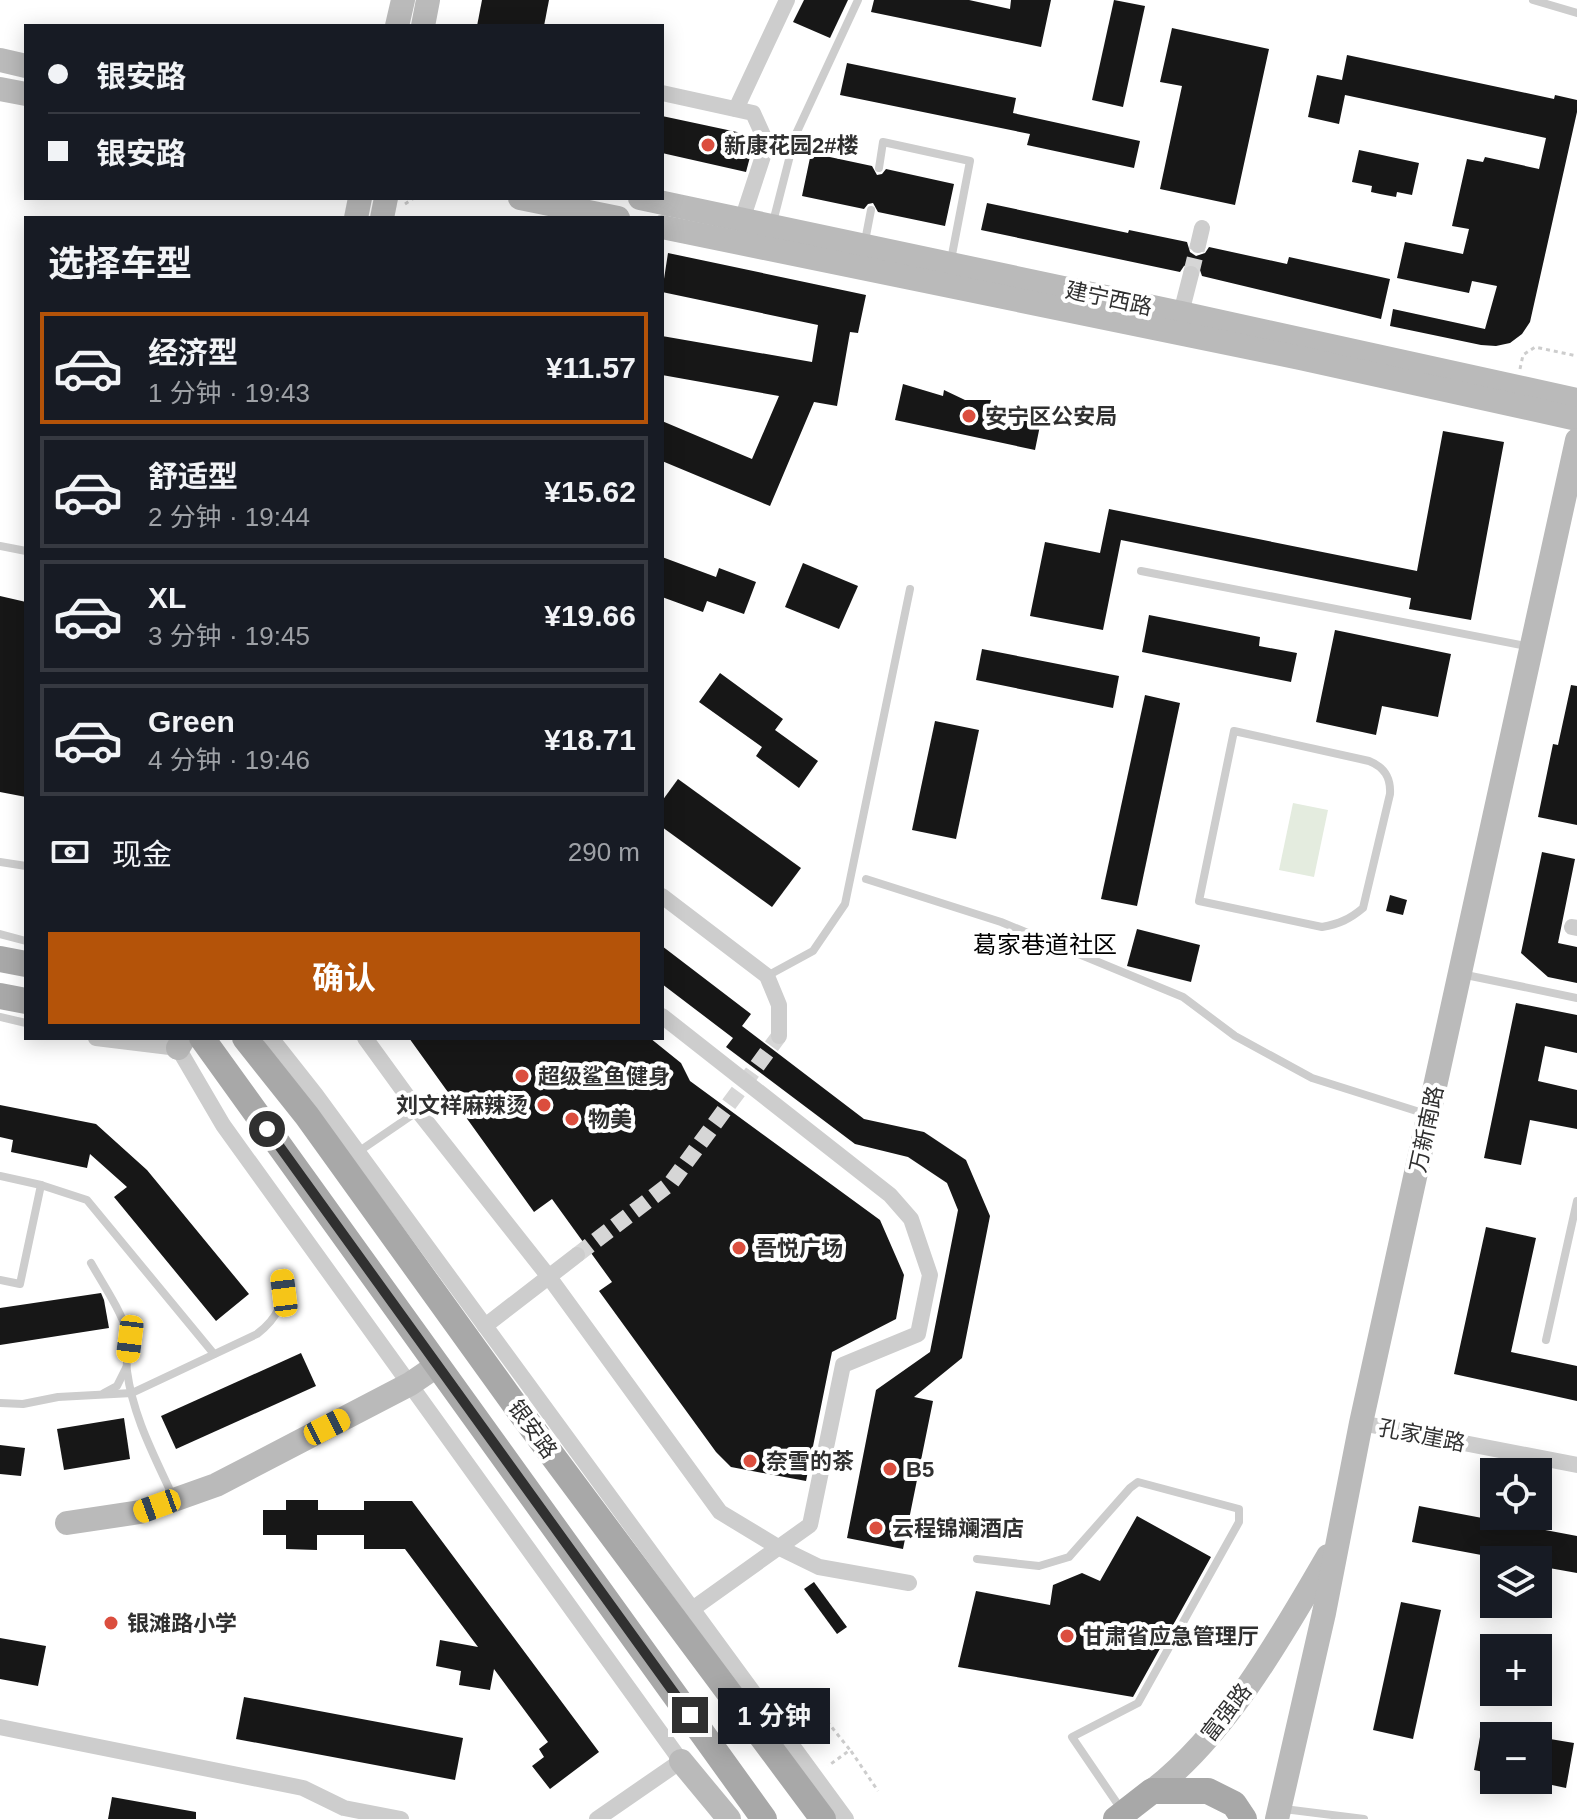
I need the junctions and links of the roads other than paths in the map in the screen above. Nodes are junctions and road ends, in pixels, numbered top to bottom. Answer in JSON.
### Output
{"nodes":[{"id":1,"x":403,"y":0,"type":"edge"},
{"id":2,"x":428,"y":0,"type":"edge"},
{"id":3,"x":787,"y":0,"type":"edge"},
{"id":4,"x":858,"y":0,"type":"edge"},
{"id":5,"x":1533,"y":0,"type":"edge"},
{"id":6,"x":1577,"y":13,"type":"edge"},
{"id":7,"x":397,"y":24,"type":"edge"},
{"id":8,"x":423,"y":24,"type":"edge"},
{"id":9,"x":0,"y":60,"type":"edge"},
{"id":10,"x":24,"y":66,"type":"edge"},
{"id":11,"x":0,"y":89,"type":"edge"},
{"id":12,"x":664,"y":93,"type":"edge"},
{"id":13,"x":24,"y":94,"type":"edge"},
{"id":14,"x":736,"y":109,"type":"junction"},
{"id":15,"x":879,"y":168,"type":"dead end"},
{"id":16,"x":530,"y":200,"type":"edge"},
{"id":17,"x":649,"y":200,"type":"edge"},
{"id":18,"x":871,"y":210,"type":"dead end"},
{"id":19,"x":608,"y":216,"type":"edge"},
{"id":20,"x":742,"y":220,"type":"junction"},
{"id":21,"x":664,"y":227,"type":"edge"},
{"id":22,"x":772,"y":227,"type":"junction"},
{"id":23,"x":1202,"y":228,"type":"dead end"},
{"id":24,"x":1198,"y":245,"type":"tunnel mouth"},
{"id":25,"x":864,"y":246,"type":"junction"},
{"id":26,"x":950,"y":264,"type":"junction"},
{"id":27,"x":1191,"y":274,"type":"tunnel mouth"},
{"id":28,"x":1181,"y":313,"type":"junction"},
{"id":29,"x":1577,"y":400,"type":"edge"},
{"id":30,"x":1577,"y":419,"type":"edge"},
{"id":31,"x":1577,"y":440,"type":"edge"},
{"id":32,"x":0,"y":546,"type":"edge"},
{"id":33,"x":24,"y":551,"type":"edge"},
{"id":34,"x":1141,"y":571,"type":"dead end"},
{"id":35,"x":910,"y":589,"type":"dead end"},
{"id":36,"x":1531,"y":647,"type":"junction"},
{"id":37,"x":0,"y":862,"type":"edge"},
{"id":38,"x":24,"y":866,"type":"edge"},
{"id":39,"x":866,"y":879,"type":"dead end"},
{"id":40,"x":664,"y":898,"type":"edge"},
{"id":41,"x":1363,"y":908,"type":"joint"},
{"id":42,"x":0,"y":934,"type":"edge"},
{"id":43,"x":24,"y":940,"type":"edge"},
{"id":44,"x":0,"y":959,"type":"edge"},
{"id":45,"x":24,"y":964,"type":"edge"},
{"id":46,"x":1460,"y":974,"type":"junction"},
{"id":47,"x":767,"y":976,"type":"junction"},
{"id":48,"x":0,"y":996,"type":"edge"},
{"id":49,"x":1577,"y":998,"type":"edge"},
{"id":50,"x":24,"y":1001,"type":"edge"},
{"id":51,"x":0,"y":1017,"type":"edge"},
{"id":52,"x":664,"y":1018,"type":"edge"},
{"id":53,"x":24,"y":1023,"type":"edge"},
{"id":54,"x":779,"y":1036,"type":"tunnel mouth"},
{"id":55,"x":157,"y":1040,"type":"edge"},
{"id":56,"x":247,"y":1040,"type":"edge"},
{"id":57,"x":273,"y":1040,"type":"edge"},
{"id":58,"x":366,"y":1040,"type":"edge"},
{"id":59,"x":188,"y":1041,"type":"edge"},
{"id":60,"x":437,"y":1098,"type":"dead end"},
{"id":61,"x":418,"y":1111,"type":"junction"},
{"id":62,"x":1429,"y":1115,"type":"junction"},
{"id":63,"x":358,"y":1152,"type":"junction"},
{"id":64,"x":0,"y":1176,"type":"edge"},
{"id":65,"x":41,"y":1185,"type":"junction"},
{"id":66,"x":1577,"y":1201,"type":"edge"},
{"id":67,"x":577,"y":1255,"type":"tunnel mouth"},
{"id":68,"x":91,"y":1263,"type":"dead end"},
{"id":69,"x":282,"y":1276,"type":"dead end"},
{"id":70,"x":549,"y":1277,"type":"junction"},
{"id":71,"x":0,"y":1280,"type":"edge"},
{"id":72,"x":485,"y":1326,"type":"junction"},
{"id":73,"x":1546,"y":1340,"type":"dead end"},
{"id":74,"x":214,"y":1354,"type":"junction"},
{"id":75,"x":438,"y":1365,"type":"junction"},
{"id":76,"x":126,"y":1368,"type":"junction"},
{"id":77,"x":410,"y":1384,"type":"junction"},
{"id":78,"x":132,"y":1393,"type":"junction"},
{"id":79,"x":98,"y":1394,"type":"junction"},
{"id":80,"x":0,"y":1403,"type":"edge"},
{"id":81,"x":1361,"y":1423,"type":"junction"},
{"id":82,"x":1577,"y":1465,"type":"edge"},
{"id":83,"x":175,"y":1499,"type":"junction"},
{"id":84,"x":67,"y":1523,"type":"dead end"},
{"id":85,"x":1337,"y":1540,"type":"junction"},
{"id":86,"x":778,"y":1547,"type":"junction"},
{"id":87,"x":977,"y":1559,"type":"dead end"},
{"id":88,"x":909,"y":1583,"type":"dead end"},
{"id":89,"x":691,"y":1610,"type":"junction"},
{"id":90,"x":0,"y":1727,"type":"edge"},
{"id":91,"x":681,"y":1761,"type":"junction"},
{"id":92,"x":1152,"y":1791,"type":"junction"},
{"id":93,"x":1237,"y":1814,"type":"edge"},
{"id":94,"x":1278,"y":1814,"type":"edge"},
{"id":95,"x":1120,"y":1816,"type":"edge"},
{"id":96,"x":401,"y":1819,"type":"edge"},
{"id":97,"x":597,"y":1819,"type":"edge"},
{"id":98,"x":729,"y":1819,"type":"edge"},
{"id":99,"x":764,"y":1819,"type":"edge"},
{"id":100,"x":823,"y":1819,"type":"edge"},
{"id":101,"x":846,"y":1819,"type":"edge"},
{"id":102,"x":1364,"y":1819,"type":"edge"}],
"edges":[{"from":1,"to":7,"type":"main road"},
{"from":2,"to":8,"type":"main road"},
{"from":3,"to":14,"type":"street"},
{"from":4,"to":22,"type":"lane"},
{"from":5,"to":6,"type":"lane"},
{"from":9,"to":10,"type":"main road"},
{"from":11,"to":13,"type":"main road"},
{"from":12,"to":14,"type":"street"},
{"from":14,"to":20,"type":"street"},
{"from":15,"to":26,"type":"lane"},
{"from":16,"to":19,"type":"main road"},
{"from":17,"to":20,"type":"main road","name":"建宁西路"},
{"from":18,"to":25,"type":"lane"},
{"from":20,"to":22,"type":"main road","name":"建宁西路"},
{"from":21,"to":30,"type":"main road","name":"建宁西路"},
{"from":22,"to":25,"type":"main road","name":"建宁西路"},
{"from":23,"to":24,"type":"street"},
{"from":25,"to":26,"type":"main road","name":"建宁西路"},
{"from":26,"to":28,"type":"main road","name":"建宁西路"},
{"from":27,"to":28,"type":"street"},
{"from":28,"to":29,"type":"main road","name":"建宁西路"},
{"from":31,"to":36,"type":"main road","name":"万新南路"},
{"from":32,"to":33,"type":"lane"},
{"from":34,"to":36,"type":"lane"},
{"from":35,"to":47,"type":"lane"},
{"from":36,"to":46,"type":"main road","name":"万新南路"},
{"from":37,"to":38,"type":"lane"},
{"from":39,"to":62,"type":"lane"},
{"from":40,"to":47,"type":"street"},
{"from":41,"to":41,"type":"lane"},
{"from":42,"to":43,"type":"lane"},
{"from":44,"to":45,"type":"main road"},
{"from":46,"to":49,"type":"lane"},
{"from":46,"to":62,"type":"main road","name":"万新南路"},
{"from":47,"to":54,"type":"street"},
{"from":48,"to":50,"type":"main road"},
{"from":51,"to":53,"type":"lane"},
{"from":52,"to":86,"type":"street"},
{"from":55,"to":59,"type":"street"},
{"from":56,"to":100,"type":"main road","name":"银安路"},
{"from":57,"to":63,"type":"street"},
{"from":58,"to":61,"type":"street"},
{"from":59,"to":75,"type":"main road","name":"银安路"},
{"from":59,"to":77,"type":"street"},
{"from":60,"to":61,"type":"lane"},
{"from":61,"to":63,"type":"lane"},
{"from":61,"to":70,"type":"street"},
{"from":62,"to":81,"type":"main road","name":"万新南路"},
{"from":63,"to":72,"type":"street"},
{"from":64,"to":65,"type":"lane"},
{"from":65,"to":71,"type":"lane"},
{"from":65,"to":74,"type":"lane"},
{"from":66,"to":73,"type":"lane"},
{"from":67,"to":70,"type":"street"},
{"from":68,"to":76,"type":"lane"},
{"from":69,"to":74,"type":"lane"},
{"from":70,"to":72,"type":"street"},
{"from":70,"to":86,"type":"street"},
{"from":72,"to":89,"type":"street"},
{"from":74,"to":78,"type":"lane"},
{"from":75,"to":77,"type":"main road"},
{"from":75,"to":99,"type":"main road","name":"银安路"},
{"from":76,"to":78,"type":"lane"},
{"from":76,"to":79,"type":"lane"},
{"from":77,"to":83,"type":"main road"},
{"from":77,"to":91,"type":"street"},
{"from":78,"to":79,"type":"lane"},
{"from":78,"to":83,"type":"lane"},
{"from":79,"to":80,"type":"lane"},
{"from":81,"to":82,"type":"street","name":"孔家崖路"},
{"from":81,"to":85,"type":"main road","name":"万新南路"},
{"from":83,"to":84,"type":"main road"},
{"from":85,"to":92,"type":"main road","name":"富强路"},
{"from":85,"to":94,"type":"main road","name":"万新南路"},
{"from":86,"to":88,"type":"street"},
{"from":86,"to":89,"type":"street"},
{"from":87,"to":95,"type":"lane"},
{"from":89,"to":101,"type":"street"},
{"from":90,"to":96,"type":"street"},
{"from":91,"to":97,"type":"street"},
{"from":91,"to":98,"type":"main road"},
{"from":92,"to":93,"type":"main road"},
{"from":92,"to":95,"type":"main road"},
{"from":94,"to":102,"type":"lane"}]}
